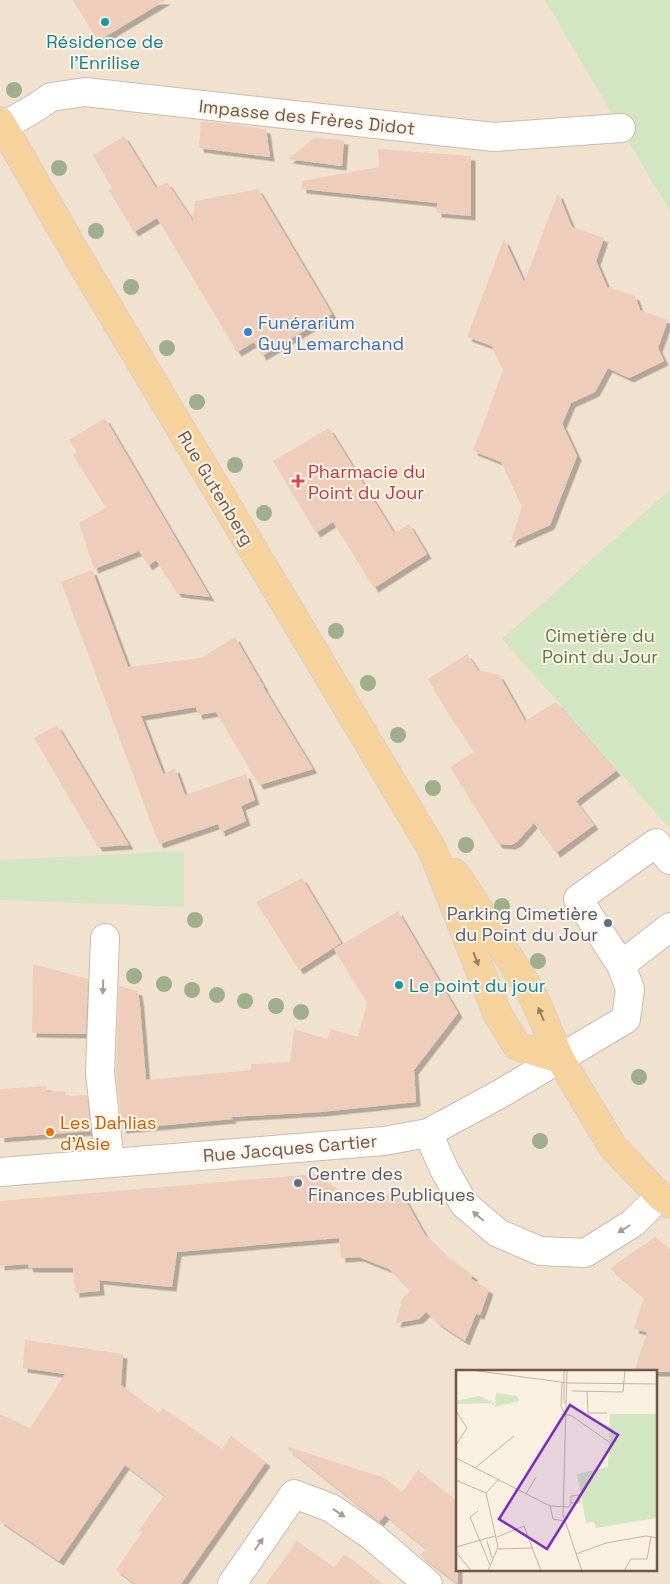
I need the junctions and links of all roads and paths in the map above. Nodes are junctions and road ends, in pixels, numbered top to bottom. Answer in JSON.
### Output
{"nodes":[{"id":1,"x":1,"y":124,"type":"edge"},
{"id":2,"x":621,"y":128,"type":"dead end"},
{"id":3,"x":432,"y":848,"type":"junction"},
{"id":4,"x":670,"y":860,"type":"edge"},
{"id":5,"x":670,"y":927,"type":"edge"},
{"id":6,"x":105,"y":938,"type":"dead end"},
{"id":7,"x":621,"y":965,"type":"junction"},
{"id":8,"x":560,"y":1059,"type":"junction"},
{"id":9,"x":428,"y":1133,"type":"junction"},
{"id":10,"x":110,"y":1163,"type":"junction"},
{"id":11,"x":0,"y":1172,"type":"edge"},
{"id":12,"x":665,"y":1200,"type":"edge"},
{"id":13,"x":232,"y":1584,"type":"edge"},
{"id":14,"x":428,"y":1584,"type":"edge"}],
"edges":[{"from":1,"to":2,"type":"street","name":"Impasse des Frères Didot"},
{"from":1,"to":3,"type":"main road","name":"Rue Gutenberg"},
{"from":8,"to":3,"type":"main road","name":"Rue Gutenberg","one_way":true},
{"from":3,"to":8,"type":"main road","name":"Rue Gutenberg","one_way":true},
{"from":4,"to":7,"type":"street"},
{"from":5,"to":7,"type":"street"},
{"from":6,"to":10,"type":"street","one_way":true},
{"from":7,"to":8,"type":"street","name":"Rue Jacques Cartier"},
{"from":8,"to":9,"type":"street","name":"Rue Jacques Cartier"},
{"from":8,"to":12,"type":"main road"},
{"from":9,"to":10,"type":"street","name":"Rue Jacques Cartier"},
{"from":12,"to":9,"type":"street","one_way":true},
{"from":10,"to":11,"type":"street","name":"Rue Jacques Cartier"},
{"from":13,"to":14,"type":"street","one_way":true}]}
